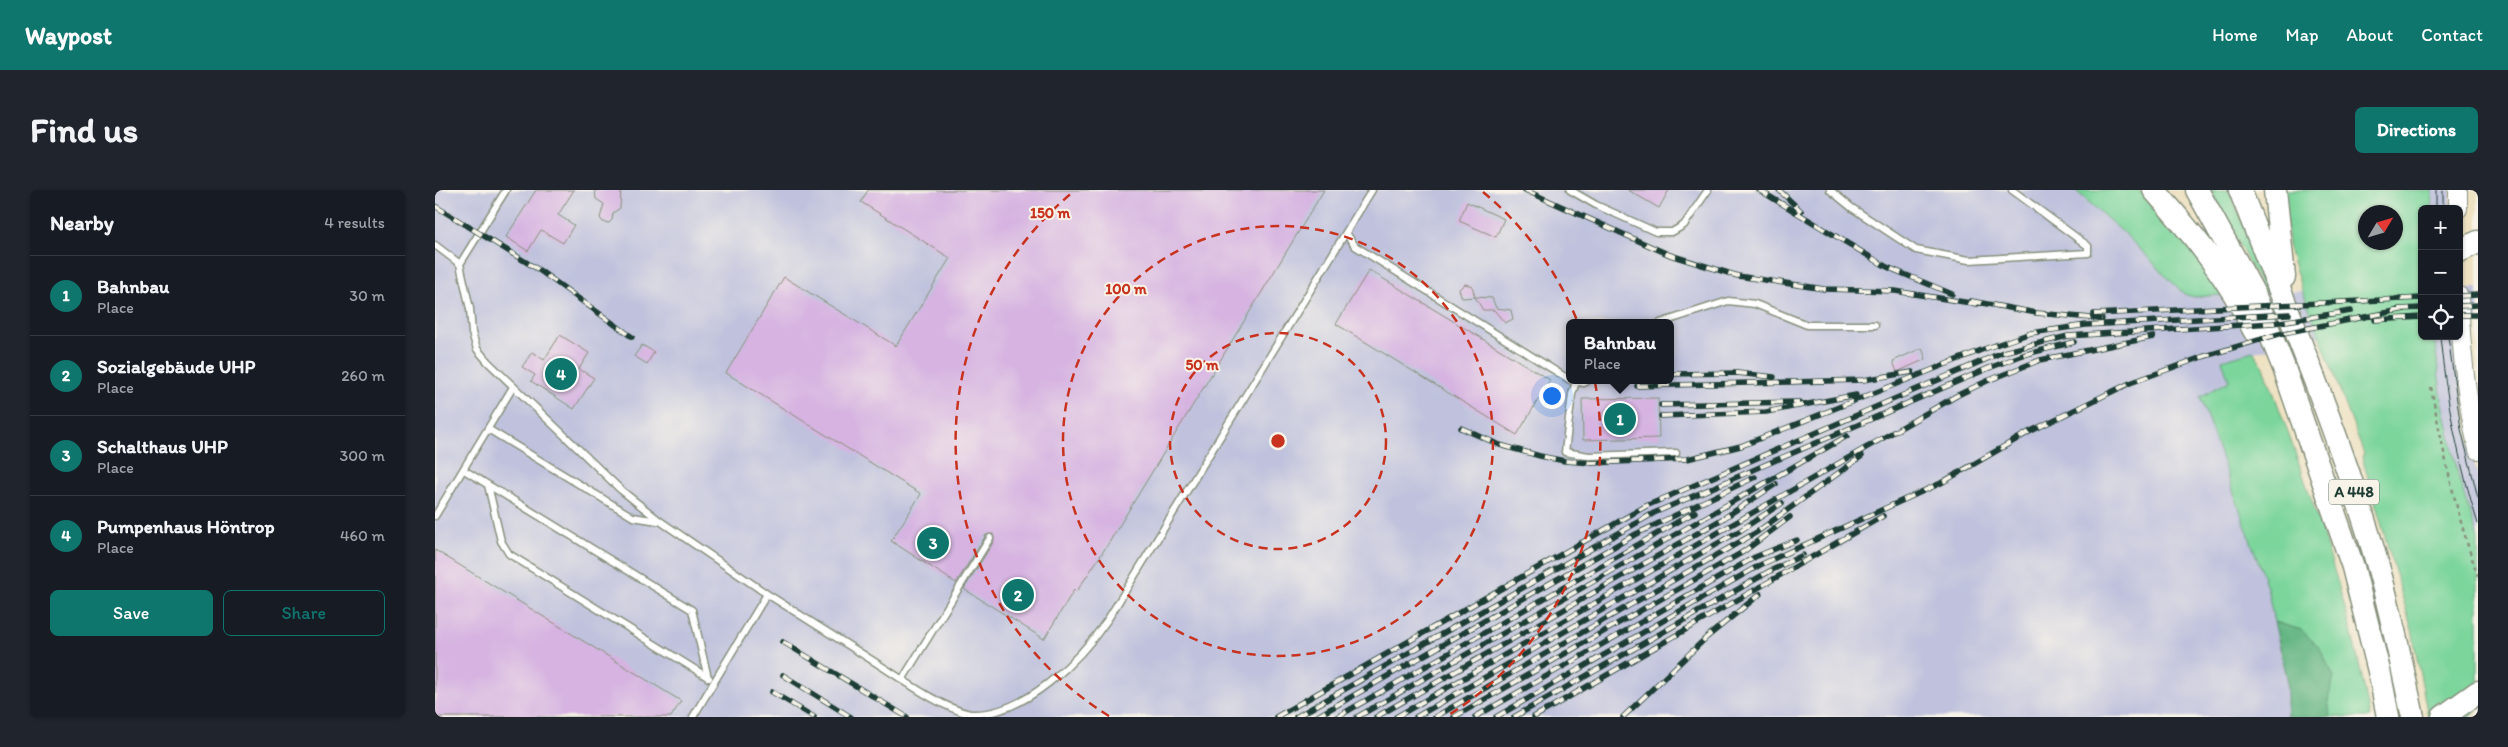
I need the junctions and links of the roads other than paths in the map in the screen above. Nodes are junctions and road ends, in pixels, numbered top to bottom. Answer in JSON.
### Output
{"nodes":[{"id":1,"x":506,"y":190,"type":"edge"},
{"id":2,"x":1372,"y":190,"type":"edge"},
{"id":3,"x":1570,"y":190,"type":"edge"},
{"id":4,"x":1708,"y":190,"type":"edge"},
{"id":5,"x":1830,"y":190,"type":"edge"},
{"id":6,"x":2012,"y":190,"type":"edge"},
{"id":7,"x":2154,"y":190,"type":"edge"},
{"id":8,"x":2197,"y":190,"type":"edge"},
{"id":9,"x":2240,"y":190,"type":"edge"},
{"id":10,"x":2275,"y":190,"type":"edge"},
{"id":11,"x":2458,"y":190,"type":"edge"},
{"id":12,"x":2458,"y":205,"type":"edge"},
{"id":13,"x":1346,"y":233,"type":"junction"},
{"id":14,"x":2478,"y":242,"type":"edge"},
{"id":15,"x":435,"y":245,"type":"edge"},
{"id":16,"x":2463,"y":250,"type":"edge"},
{"id":17,"x":2463,"y":254,"type":"edge"},
{"id":18,"x":2478,"y":260,"type":"edge"},
{"id":19,"x":460,"y":264,"type":"junction"},
{"id":20,"x":1672,"y":319,"type":"edge"},
{"id":21,"x":2293,"y":323,"type":"junction"},
{"id":22,"x":1875,"y":325,"type":"dead end"},
{"id":23,"x":2461,"y":340,"type":"edge"},
{"id":24,"x":1566,"y":377,"type":"edge"},
{"id":25,"x":1572,"y":384,"type":"edge"},
{"id":26,"x":513,"y":387,"type":"junction"},
{"id":27,"x":488,"y":429,"type":"junction"},
{"id":28,"x":2478,"y":450,"type":"edge"},
{"id":29,"x":1676,"y":453,"type":"dead end"},
{"id":30,"x":464,"y":470,"type":"junction"},
{"id":31,"x":488,"y":485,"type":"junction"},
{"id":32,"x":2331,"y":497,"type":"junction"},
{"id":33,"x":435,"y":516,"type":"edge"},
{"id":34,"x":659,"y":521,"type":"junction"},
{"id":35,"x":990,"y":538,"type":"dead end"},
{"id":36,"x":767,"y":594,"type":"junction"},
{"id":37,"x":711,"y":680,"type":"junction"},
{"id":38,"x":903,"y":680,"type":"junction"},
{"id":39,"x":2478,"y":692,"type":"edge"},
{"id":40,"x":2449,"y":712,"type":"edge"},
{"id":41,"x":693,"y":717,"type":"edge"},
{"id":42,"x":2388,"y":717,"type":"edge"},
{"id":43,"x":2413,"y":717,"type":"edge"}],
"edges":[{"from":1,"to":19,"type":"lane"},
{"from":2,"to":13,"type":"lane"},
{"from":3,"to":4,"type":"lane"},
{"from":5,"to":6,"type":"lane"},
{"from":7,"to":32,"type":"highway"},
{"from":8,"to":32,"type":"highway","number":"A 448"},
{"from":9,"to":21,"type":"highway"},
{"from":10,"to":21,"type":"highway"},
{"from":11,"to":12,"type":"main road"},
{"from":13,"to":24,"type":"lane"},
{"from":13,"to":38,"type":"lane"},
{"from":14,"to":16,"type":"highway"},
{"from":15,"to":19,"type":"lane"},
{"from":17,"to":18,"type":"highway"},
{"from":19,"to":26,"type":"lane"},
{"from":20,"to":22,"type":"lane"},
{"from":21,"to":43,"type":"highway","number":"A 448"},
{"from":23,"to":28,"type":"main road"},
{"from":25,"to":29,"type":"lane"},
{"from":26,"to":27,"type":"lane"},
{"from":26,"to":34,"type":"lane"},
{"from":27,"to":30,"type":"lane"},
{"from":27,"to":34,"type":"lane"},
{"from":30,"to":31,"type":"lane"},
{"from":30,"to":33,"type":"lane"},
{"from":31,"to":37,"type":"lane"},
{"from":31,"to":37,"type":"lane"},
{"from":32,"to":42,"type":"highway","number":"A 448"},
{"from":34,"to":36,"type":"lane"},
{"from":35,"to":38,"type":"lane"},
{"from":36,"to":37,"type":"lane"},
{"from":36,"to":38,"type":"lane"},
{"from":37,"to":41,"type":"lane"},
{"from":39,"to":40,"type":"highway"}]}
